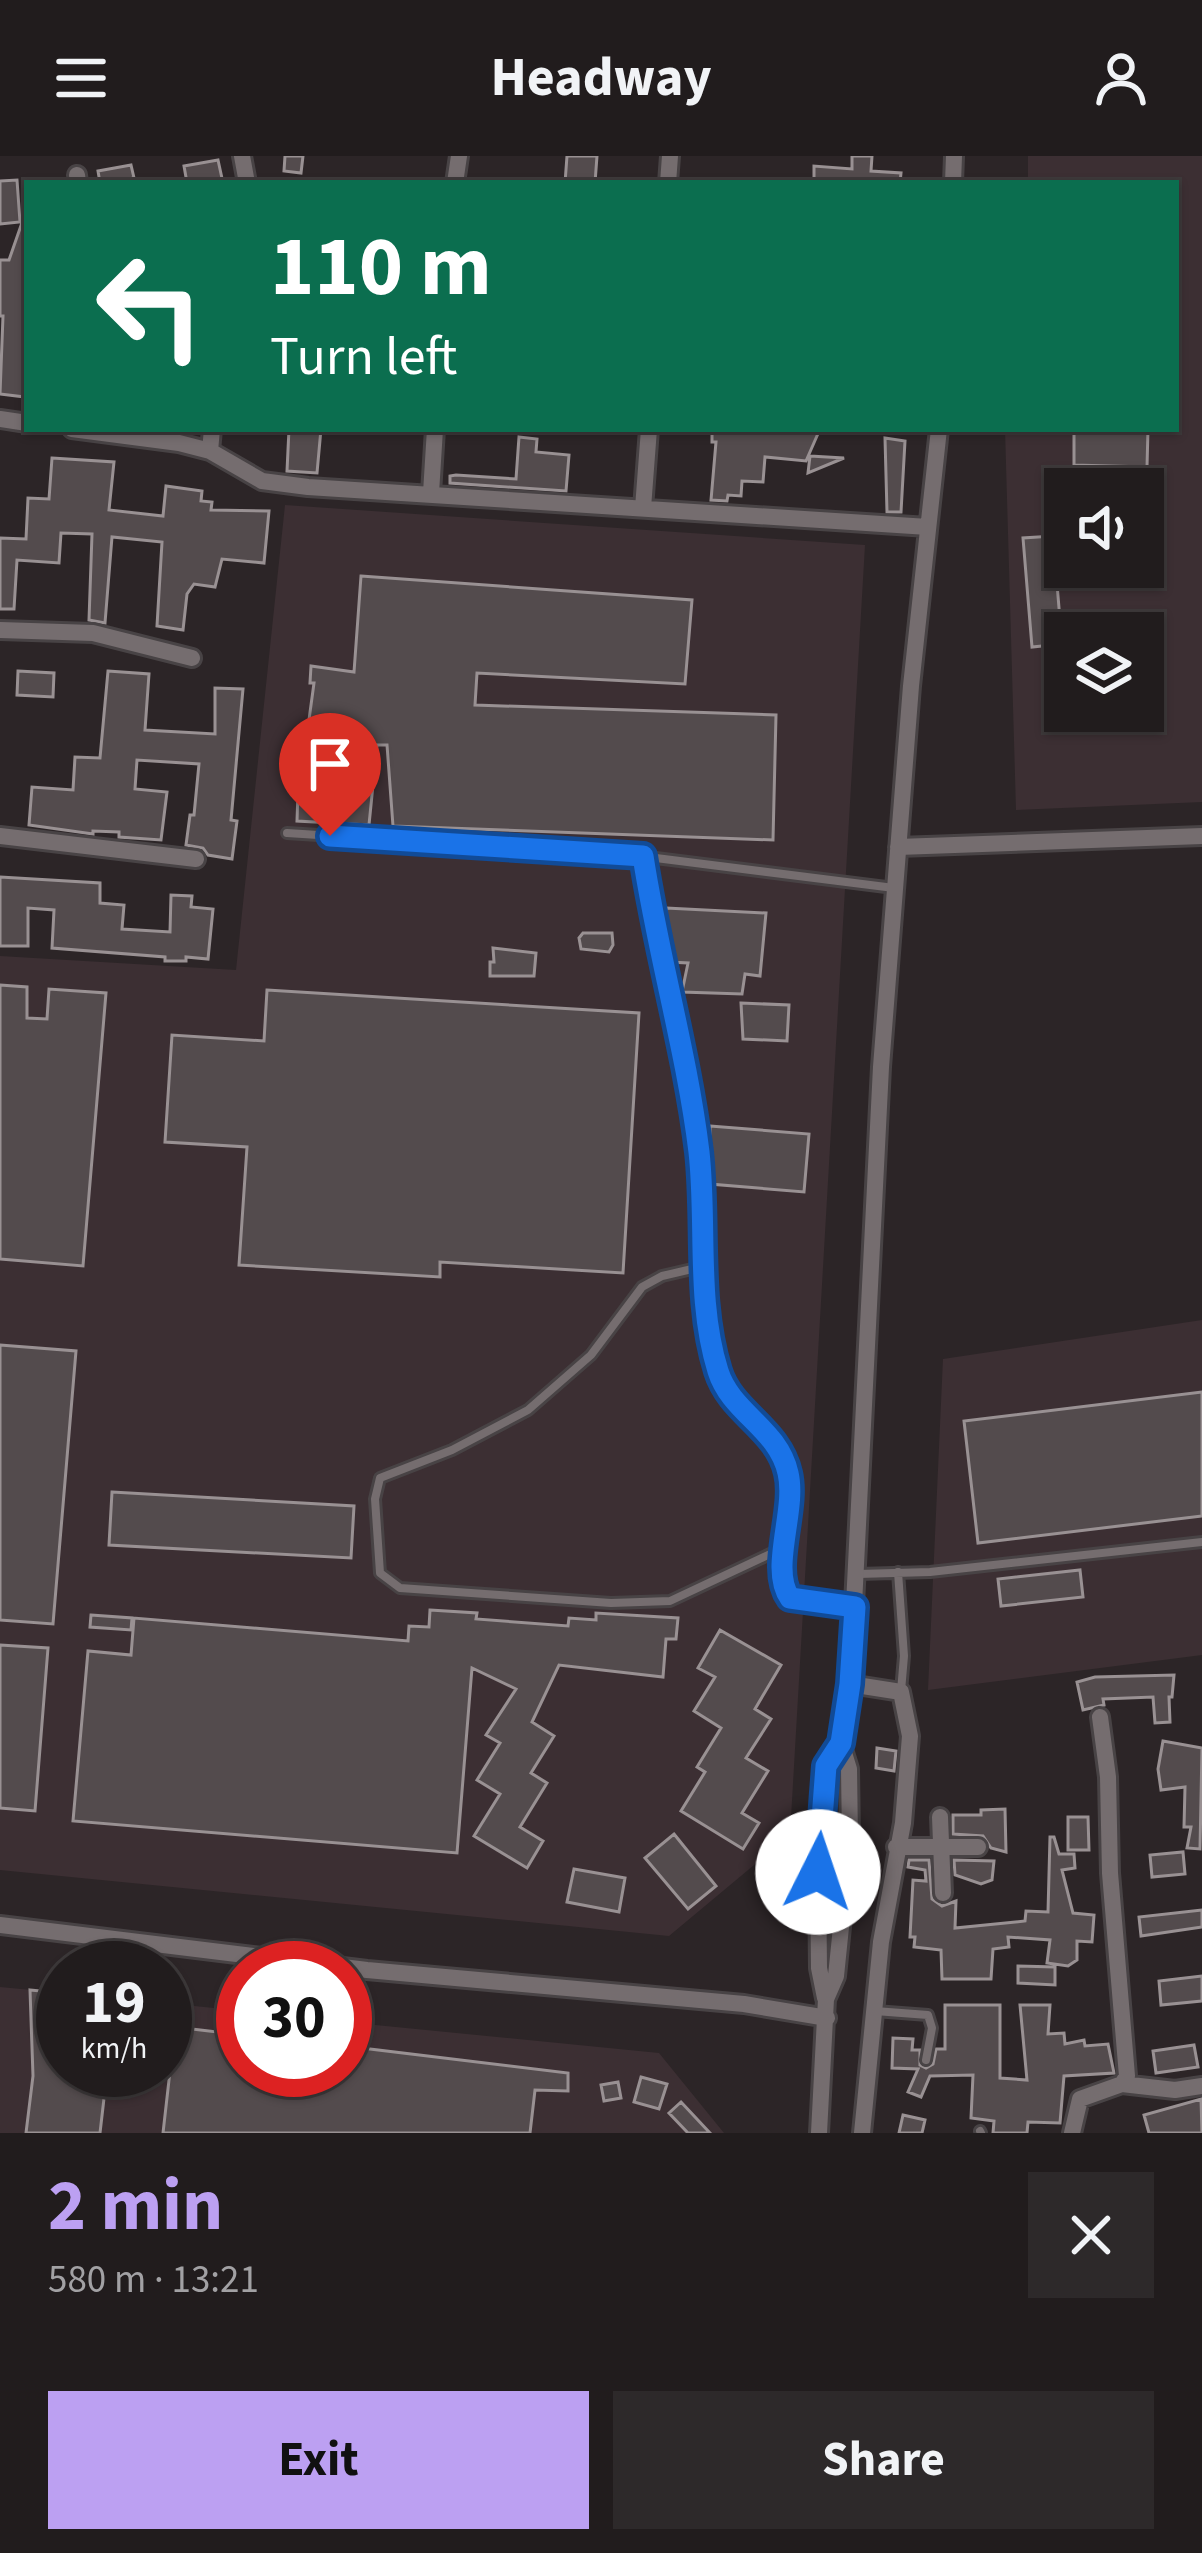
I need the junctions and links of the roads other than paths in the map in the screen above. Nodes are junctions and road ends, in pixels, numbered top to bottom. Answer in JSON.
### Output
{"nodes":[{"id":1,"x":96,"y":432,"type":"edge"},
{"id":2,"x":212,"y":432,"type":"edge"},
{"id":3,"x":435,"y":432,"type":"edge"},
{"id":4,"x":649,"y":432,"type":"edge"},
{"id":5,"x":939,"y":432,"type":"edge"},
{"id":6,"x":209,"y":451,"type":"junction"},
{"id":7,"x":430,"y":493,"type":"junction"},
{"id":8,"x":643,"y":508,"type":"junction"},
{"id":9,"x":928,"y":527,"type":"junction"},
{"id":10,"x":0,"y":630,"type":"edge"},
{"id":11,"x":191,"y":658,"type":"dead end"},
{"id":12,"x":286,"y":833,"type":"dead end"},
{"id":13,"x":0,"y":836,"type":"edge"},
{"id":14,"x":1202,"y":836,"type":"edge"},
{"id":15,"x":898,"y":847,"type":"junction"},
{"id":16,"x":643,"y":856,"type":"junction"},
{"id":17,"x":196,"y":860,"type":"dead end"},
{"id":18,"x":895,"y":888,"type":"junction"},
{"id":19,"x":705,"y":1266,"type":"junction"},
{"id":20,"x":1202,"y":1542,"type":"edge"},
{"id":21,"x":785,"y":1547,"type":"junction"},
{"id":22,"x":898,"y":1572,"type":"junction"},
{"id":23,"x":857,"y":1574,"type":"junction"},
{"id":24,"x":855,"y":1607,"type":"junction"},
{"id":25,"x":850,"y":1684,"type":"junction"},
{"id":26,"x":901,"y":1692,"type":"junction"},
{"id":27,"x":1100,"y":1717,"type":"dead end"},
{"id":28,"x":841,"y":1743,"type":"junction"},
{"id":29,"x":940,"y":1817,"type":"dead end"},
{"id":30,"x":896,"y":1846,"type":"junction"},
{"id":31,"x":944,"y":1846,"type":"junction"},
{"id":32,"x":979,"y":1847,"type":"dead end"},
{"id":33,"x":944,"y":1894,"type":"dead end"},
{"id":34,"x":0,"y":1925,"type":"edge"},
{"id":35,"x":826,"y":2008,"type":"junction"},
{"id":36,"x":875,"y":2011,"type":"junction"},
{"id":37,"x":926,"y":2060,"type":"dead end"},
{"id":38,"x":1122,"y":2084,"type":"junction"},
{"id":39,"x":1202,"y":2086,"type":"edge"},
{"id":40,"x":819,"y":2133,"type":"edge"},
{"id":41,"x":862,"y":2133,"type":"edge"},
{"id":42,"x":1072,"y":2133,"type":"edge"}],
"edges":[{"from":1,"to":6,"type":"street"},
{"from":2,"to":6,"type":"street"},
{"from":3,"to":7,"type":"street"},
{"from":4,"to":8,"type":"street"},
{"from":5,"to":9,"type":"street"},
{"from":6,"to":7,"type":"street"},
{"from":7,"to":8,"type":"street"},
{"from":8,"to":9,"type":"street"},
{"from":9,"to":15,"type":"street"},
{"from":10,"to":11,"type":"street"},
{"from":12,"to":16,"type":"lane"},
{"from":13,"to":17,"type":"street"},
{"from":14,"to":15,"type":"street"},
{"from":15,"to":18,"type":"street"},
{"from":16,"to":18,"type":"lane"},
{"from":16,"to":19,"type":"lane"},
{"from":18,"to":23,"type":"street"},
{"from":19,"to":21,"type":"lane"},
{"from":19,"to":21,"type":"lane"},
{"from":20,"to":22,"type":"lane"},
{"from":21,"to":24,"type":"lane"},
{"from":22,"to":23,"type":"lane"},
{"from":22,"to":26,"type":"lane"},
{"from":23,"to":24,"type":"street"},
{"from":24,"to":25,"type":"street"},
{"from":25,"to":26,"type":"street"},
{"from":25,"to":28,"type":"street"},
{"from":26,"to":30,"type":"street"},
{"from":27,"to":38,"type":"street"},
{"from":28,"to":35,"type":"street"},
{"from":28,"to":35,"type":"street"},
{"from":29,"to":31,"type":"street"},
{"from":30,"to":31,"type":"street"},
{"from":30,"to":36,"type":"street"},
{"from":31,"to":32,"type":"street"},
{"from":31,"to":33,"type":"street"},
{"from":34,"to":35,"type":"street"},
{"from":35,"to":40,"type":"street"},
{"from":36,"to":37,"type":"lane"},
{"from":36,"to":41,"type":"street"},
{"from":38,"to":39,"type":"street"},
{"from":38,"to":42,"type":"street"}]}
